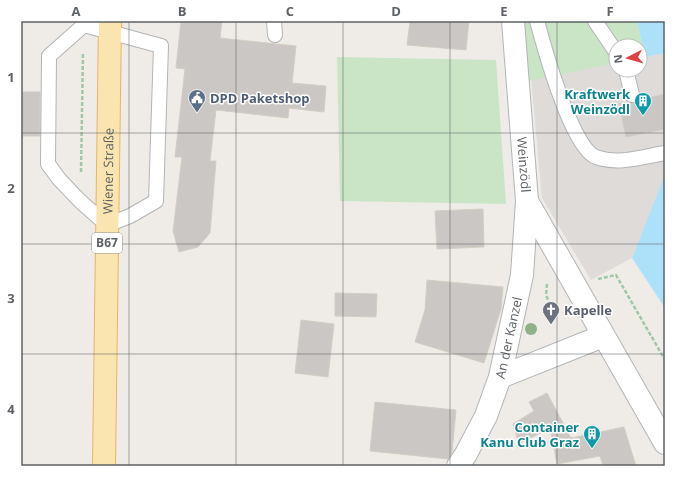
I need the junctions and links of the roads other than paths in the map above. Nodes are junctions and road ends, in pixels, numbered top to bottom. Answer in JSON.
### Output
{"nodes":[{"id":1,"x":274,"y":21,"type":"edge"},
{"id":2,"x":513,"y":21,"type":"edge"},
{"id":3,"x":537,"y":21,"type":"edge"},
{"id":4,"x":595,"y":21,"type":"edge"},
{"id":5,"x":110,"y":26,"type":"edge"},
{"id":6,"x":275,"y":36,"type":"dead end"},
{"id":7,"x":608,"y":40,"type":"edge"},
{"id":8,"x":628,"y":78,"type":"edge"},
{"id":9,"x":632,"y":95,"type":"dead end"},
{"id":10,"x":665,"y":152,"type":"edge"},
{"id":11,"x":527,"y":201,"type":"junction"},
{"id":12,"x":107,"y":225,"type":"junction"},
{"id":13,"x":603,"y":336,"type":"junction"},
{"id":14,"x":500,"y":377,"type":"junction"},
{"id":15,"x":665,"y":443,"type":"edge"},
{"id":16,"x":104,"y":466,"type":"edge"},
{"id":17,"x":458,"y":466,"type":"edge"}],
"edges":[{"from":1,"to":6,"type":"lane"},
{"from":2,"to":11,"type":"street","name":"Weinzödl"},
{"from":3,"to":10,"type":"lane"},
{"from":4,"to":7,"type":"lane"},
{"from":5,"to":12,"type":"main road","name":"Wiener Straße","number":"B67"},
{"from":5,"to":12,"type":"lane"},
{"from":5,"to":12,"type":"lane"},
{"from":8,"to":9,"type":"lane"},
{"from":11,"to":13,"type":"street","name":"Weinzödl"},
{"from":11,"to":14,"type":"street","name":"An der Kanzel"},
{"from":12,"to":16,"type":"main road","name":"Wiener Straße","number":"B67"},
{"from":13,"to":14,"type":"street"},
{"from":13,"to":15,"type":"street","name":"Weinzödl"},
{"from":14,"to":17,"type":"street","name":"An der Kanzel"}]}
